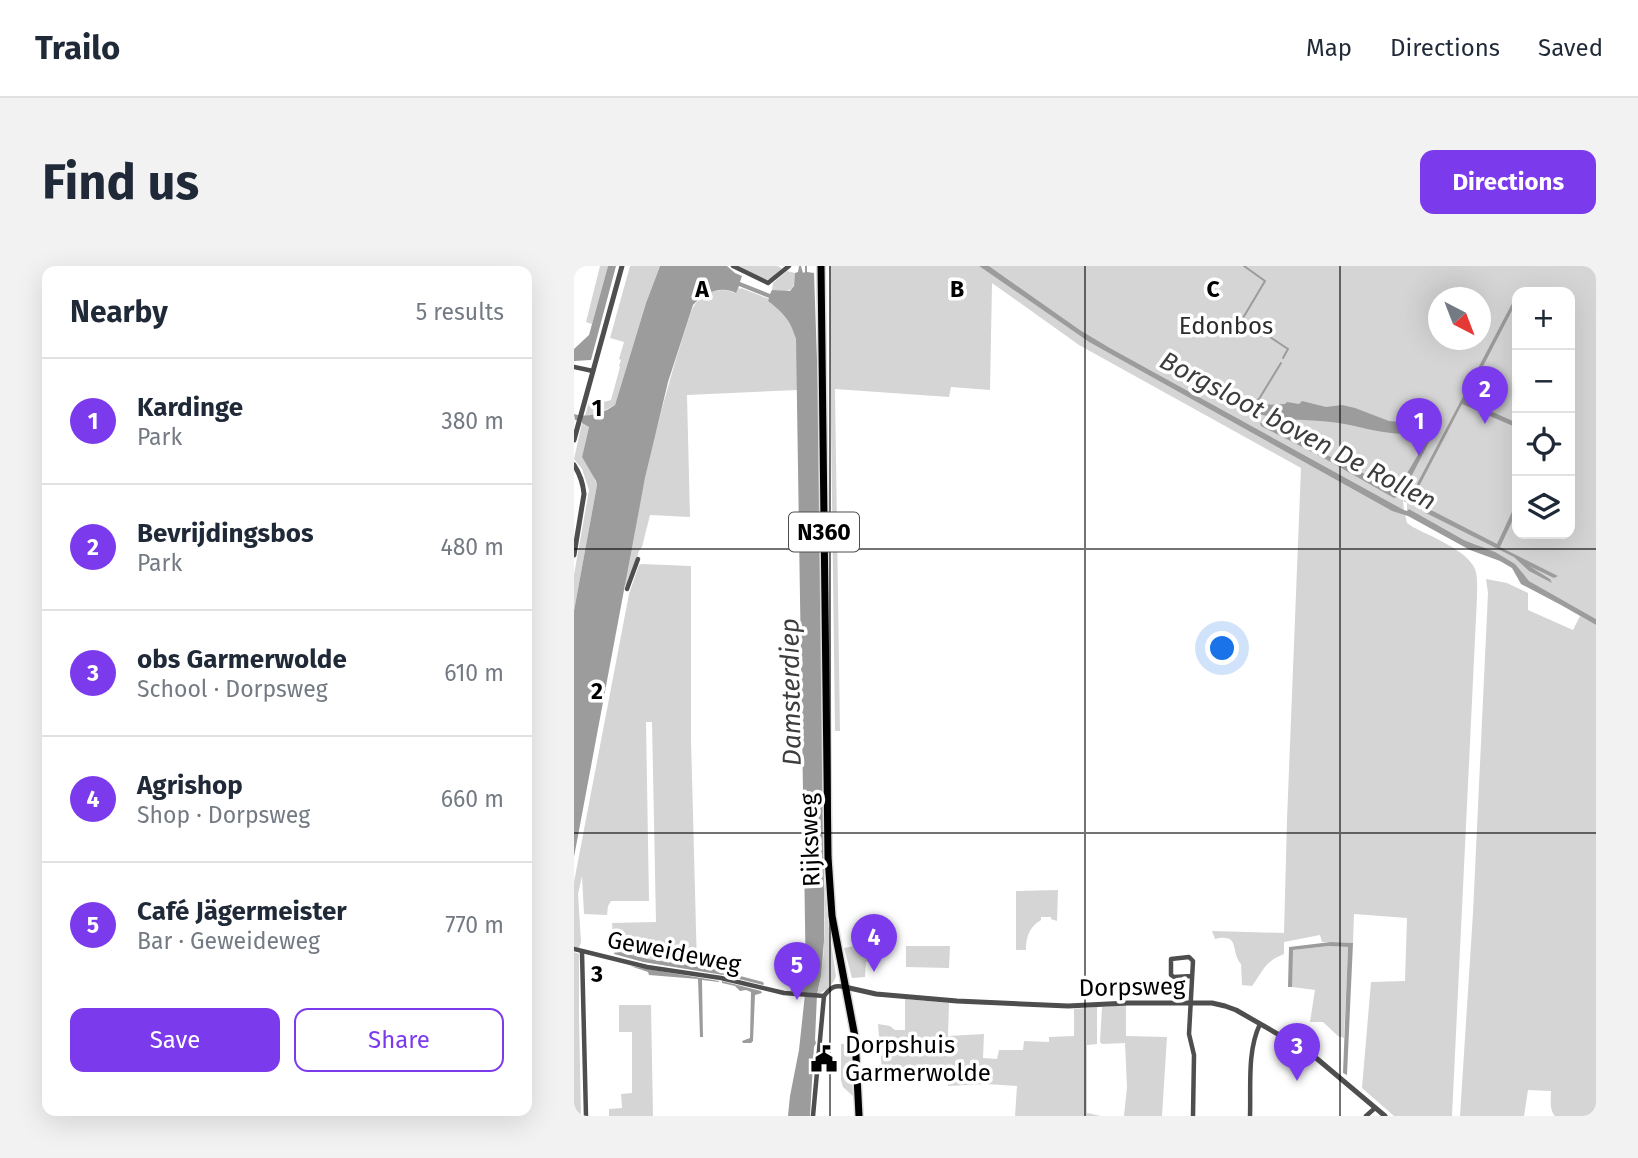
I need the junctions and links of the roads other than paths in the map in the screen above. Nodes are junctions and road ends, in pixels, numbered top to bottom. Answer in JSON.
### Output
{"nodes":[{"id":1,"x":622,"y":266,"type":"edge"},
{"id":2,"x":733,"y":266,"type":"edge"},
{"id":3,"x":789,"y":266,"type":"edge"},
{"id":4,"x":821,"y":266,"type":"edge"},
{"id":5,"x":574,"y":367,"type":"edge"},
{"id":6,"x":593,"y":371,"type":"junction"},
{"id":7,"x":574,"y":440,"type":"edge"},
{"id":8,"x":574,"y":465,"type":"edge"},
{"id":9,"x":574,"y":555,"type":"edge"},
{"id":10,"x":638,"y":559,"type":"dead end"},
{"id":11,"x":628,"y":589,"type":"dead end"},
{"id":12,"x":574,"y":950,"type":"edge"},
{"id":13,"x":582,"y":952,"type":"junction"},
{"id":14,"x":1192,"y":976,"type":"junction"},
{"id":15,"x":845,"y":987,"type":"junction"},
{"id":16,"x":824,"y":996,"type":"junction"},
{"id":17,"x":1191,"y":1003,"type":"junction"},
{"id":18,"x":1260,"y":1024,"type":"junction"},
{"id":19,"x":1376,"y":1108,"type":"junction"},
{"id":20,"x":586,"y":1116,"type":"edge"},
{"id":21,"x":813,"y":1116,"type":"edge"},
{"id":22,"x":859,"y":1116,"type":"edge"},
{"id":23,"x":1193,"y":1116,"type":"edge"},
{"id":24,"x":1250,"y":1116,"type":"edge"},
{"id":25,"x":1366,"y":1116,"type":"edge"},
{"id":26,"x":1385,"y":1116,"type":"edge"}],
"edges":[{"from":1,"to":6,"type":"street"},
{"from":2,"to":3,"type":"street"},
{"from":4,"to":15,"type":"main road","name":"Rijksweg","number":"N360"},
{"from":5,"to":6,"type":"street"},
{"from":6,"to":7,"type":"street"},
{"from":8,"to":9,"type":"street"},
{"from":10,"to":11,"type":"street"},
{"from":12,"to":13,"type":"street","name":"Geweideweg"},
{"from":13,"to":16,"type":"street","name":"Geweideweg"},
{"from":13,"to":20,"type":"street"},
{"from":14,"to":14,"type":"street"},
{"from":14,"to":17,"type":"street"},
{"from":15,"to":16,"type":"street","name":"Geweideweg"},
{"from":15,"to":17,"type":"street","name":"Dorpsweg"},
{"from":15,"to":22,"type":"main road","name":"Rijksweg","number":"N360"},
{"from":16,"to":21,"type":"street"},
{"from":17,"to":18,"type":"street","name":"Dorpsweg"},
{"from":17,"to":23,"type":"street"},
{"from":18,"to":19,"type":"street","name":"Dorpsweg"},
{"from":18,"to":24,"type":"street"},
{"from":19,"to":25,"type":"street"},
{"from":19,"to":26,"type":"street","name":"Dorpsweg"}]}
